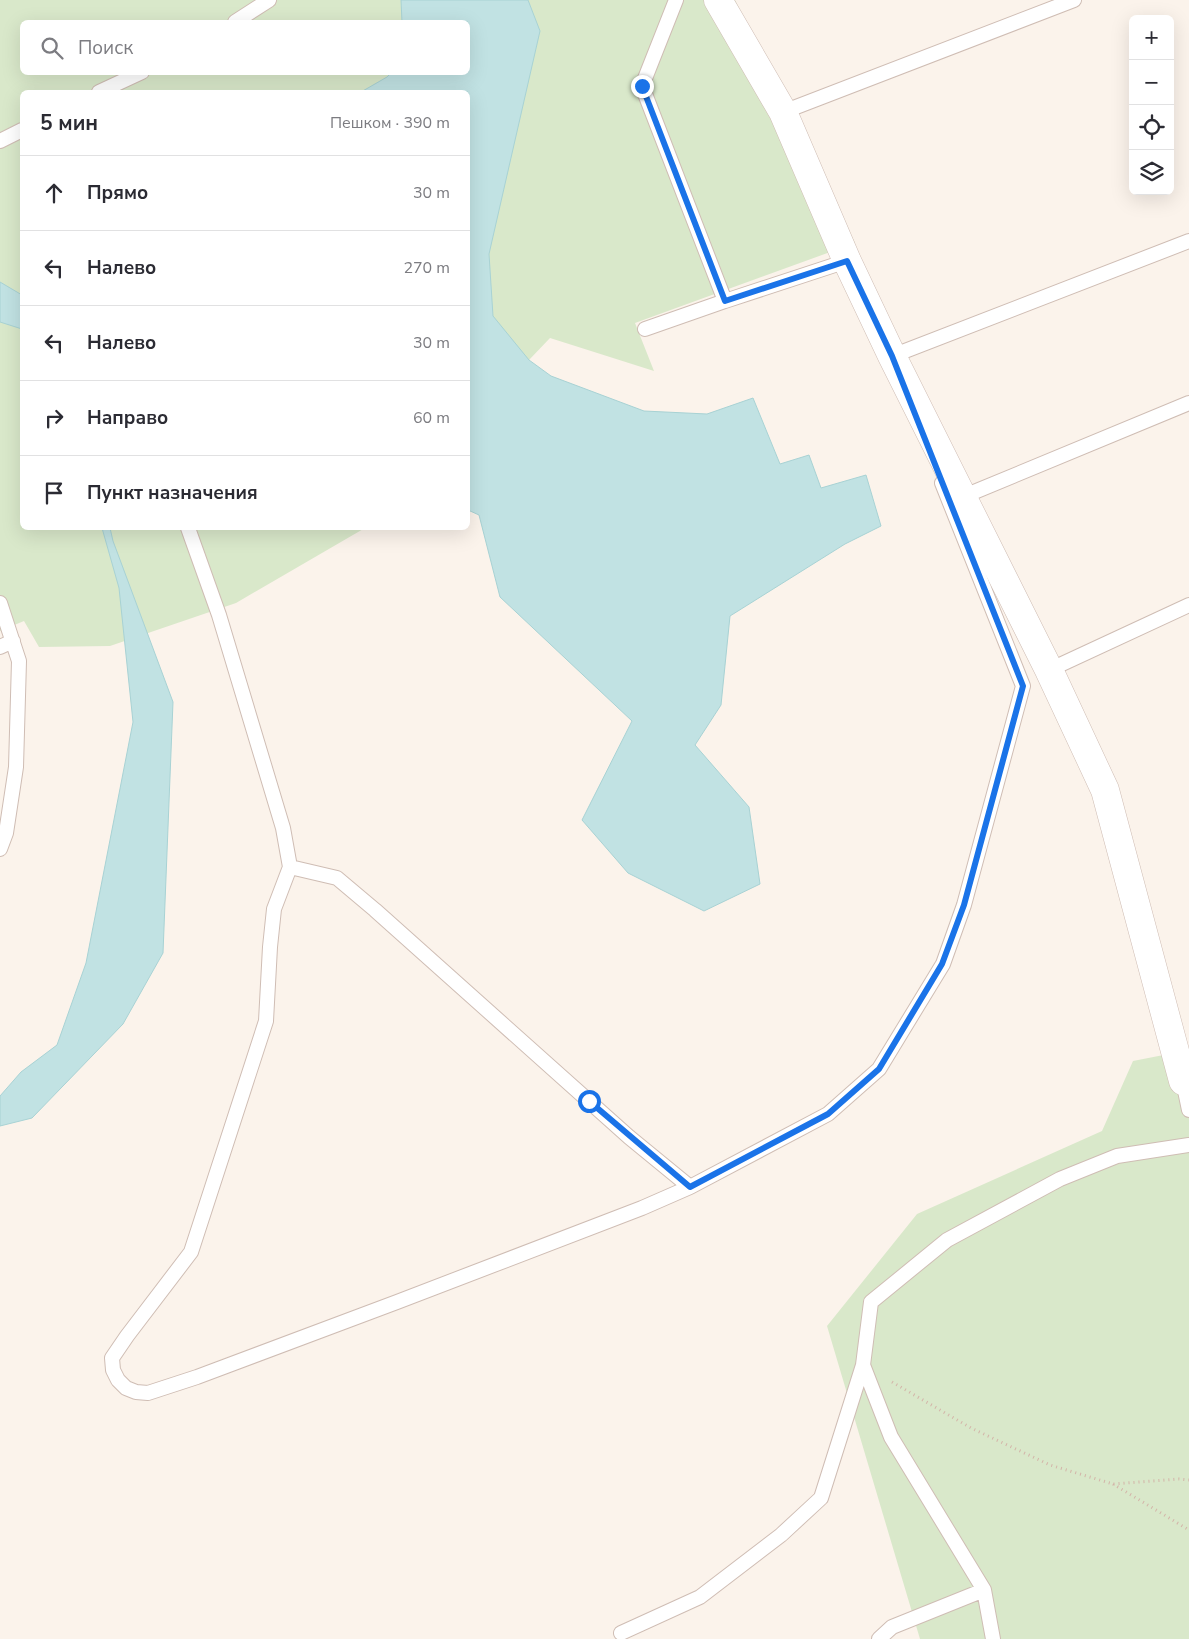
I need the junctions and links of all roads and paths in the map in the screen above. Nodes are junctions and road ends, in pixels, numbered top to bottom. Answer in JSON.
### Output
{"nodes":[{"id":1,"x":269,"y":0,"type":"edge"},
{"id":2,"x":676,"y":0,"type":"edge"},
{"id":3,"x":1074,"y":0,"type":"edge"},
{"id":4,"x":723,"y":9,"type":"edge"},
{"id":5,"x":238,"y":20,"type":"edge"},
{"id":6,"x":136,"y":75,"type":"edge"},
{"id":7,"x":103,"y":90,"type":"edge"},
{"id":8,"x":783,"y":112,"type":"junction"},
{"id":9,"x":20,"y":131,"type":"edge"},
{"id":10,"x":0,"y":141,"type":"edge"},
{"id":11,"x":1189,"y":241,"type":"edge"},
{"id":12,"x":847,"y":261,"type":"junction"},
{"id":13,"x":725,"y":301,"type":"junction"},
{"id":14,"x":646,"y":329,"type":"dead end"},
{"id":15,"x":892,"y":356,"type":"junction"},
{"id":16,"x":1189,"y":403,"type":"edge"},
{"id":17,"x":962,"y":496,"type":"junction"},
{"id":18,"x":189,"y":530,"type":"edge"},
{"id":19,"x":0,"y":603,"type":"edge"},
{"id":20,"x":1189,"y":605,"type":"edge"},
{"id":21,"x":13,"y":641,"type":"junction"},
{"id":22,"x":0,"y":647,"type":"edge"},
{"id":23,"x":1049,"y":670,"type":"junction"},
{"id":24,"x":0,"y":849,"type":"edge"},
{"id":25,"x":290,"y":867,"type":"junction"},
{"id":26,"x":1183,"y":1081,"type":"joint"},
{"id":27,"x":1189,"y":1110,"type":"edge"},
{"id":28,"x":1189,"y":1145,"type":"edge"},
{"id":29,"x":690,"y":1187,"type":"junction"},
{"id":30,"x":863,"y":1365,"type":"junction"},
{"id":31,"x":1189,"y":1480,"type":"edge"},
{"id":32,"x":1113,"y":1484,"type":"junction"},
{"id":33,"x":1189,"y":1530,"type":"edge"},
{"id":34,"x":984,"y":1590,"type":"junction"},
{"id":35,"x":621,"y":1633,"type":"dead end"},
{"id":36,"x":880,"y":1639,"type":"edge"},
{"id":37,"x":993,"y":1639,"type":"edge"}],
"edges":[{"from":1,"to":5,"type":"lane"},
{"from":2,"to":13,"type":"lane"},
{"from":3,"to":8,"type":"lane"},
{"from":4,"to":8,"type":"street"},
{"from":6,"to":7,"type":"lane"},
{"from":8,"to":12,"type":"street"},
{"from":9,"to":10,"type":"lane"},
{"from":11,"to":15,"type":"lane"},
{"from":12,"to":13,"type":"lane"},
{"from":12,"to":15,"type":"street"},
{"from":13,"to":14,"type":"lane"},
{"from":15,"to":17,"type":"street"},
{"from":15,"to":29,"type":"lane"},
{"from":16,"to":17,"type":"lane"},
{"from":17,"to":23,"type":"street"},
{"from":18,"to":25,"type":"lane"},
{"from":19,"to":21,"type":"lane"},
{"from":20,"to":23,"type":"lane"},
{"from":21,"to":22,"type":"lane"},
{"from":21,"to":24,"type":"lane"},
{"from":23,"to":26,"type":"street"},
{"from":25,"to":29,"type":"lane"},
{"from":25,"to":29,"type":"lane"},
{"from":26,"to":27,"type":"lane"},
{"from":28,"to":30,"type":"lane"},
{"from":30,"to":32,"type":"path"},
{"from":30,"to":34,"type":"lane"},
{"from":30,"to":35,"type":"lane"},
{"from":31,"to":32,"type":"path"},
{"from":32,"to":33,"type":"path"},
{"from":34,"to":36,"type":"lane"},
{"from":34,"to":37,"type":"lane"}]}
